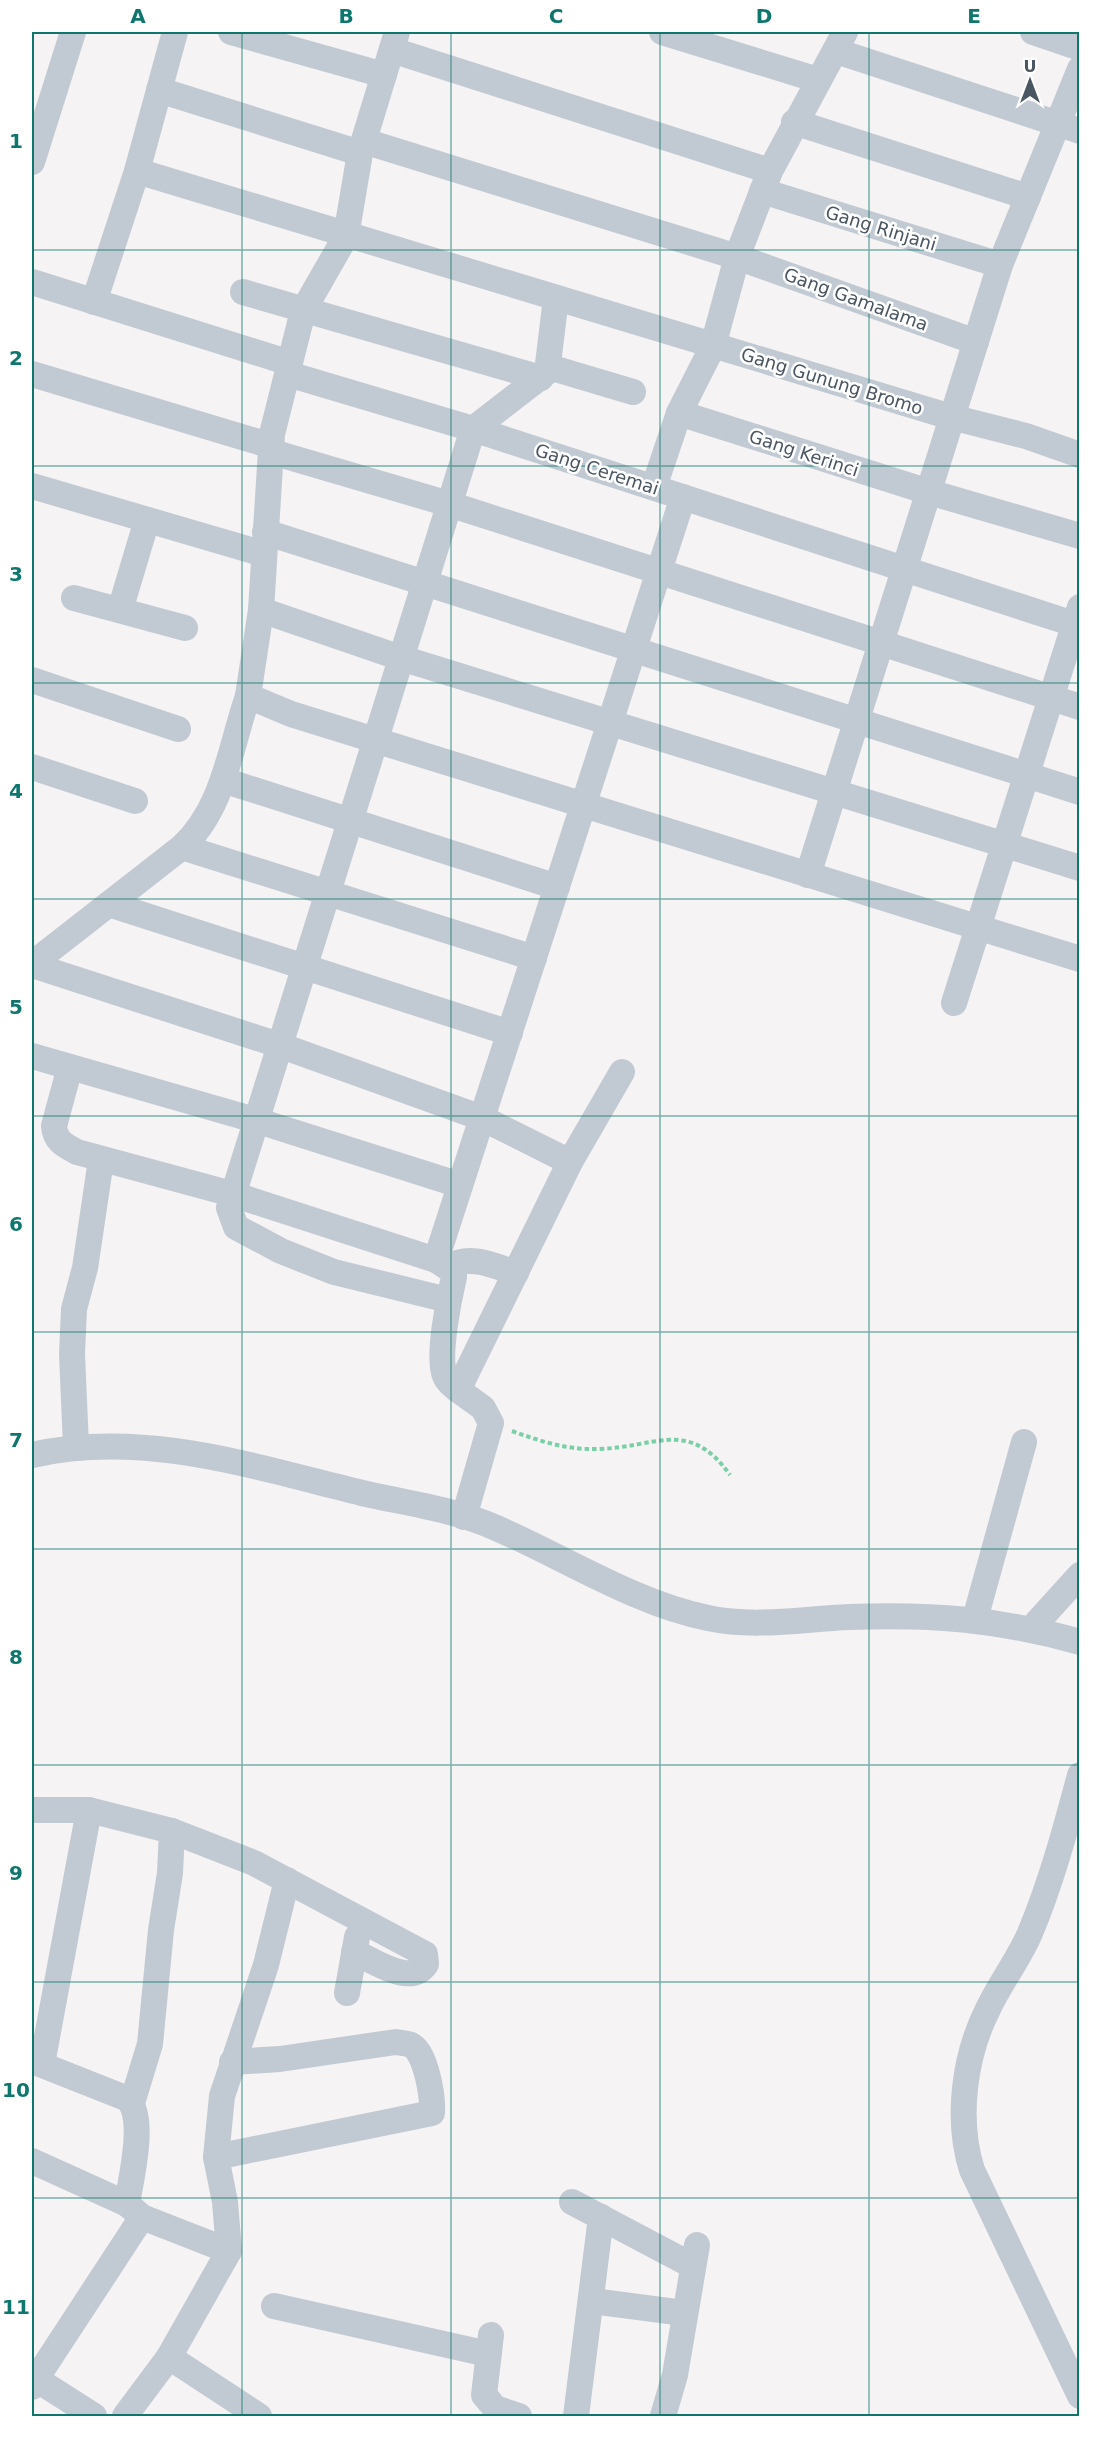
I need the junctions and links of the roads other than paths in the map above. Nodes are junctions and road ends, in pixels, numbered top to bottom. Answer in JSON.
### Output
{"nodes":[{"id":1,"x":73,"y":32,"type":"edge"},
{"id":2,"x":175,"y":32,"type":"edge"},
{"id":3,"x":231,"y":32,"type":"edge"},
{"id":4,"x":662,"y":32,"type":"edge"},
{"id":5,"x":1033,"y":32,"type":"edge"},
{"id":6,"x":394,"y":41,"type":"edge"},
{"id":7,"x":840,"y":41,"type":"edge"},
{"id":8,"x":1080,"y":48,"type":"edge"},
{"id":9,"x":1080,"y":69,"type":"edge"},
{"id":10,"x":384,"y":75,"type":"junction"},
{"id":11,"x":818,"y":80,"type":"junction"},
{"id":12,"x":159,"y":90,"type":"junction"},
{"id":13,"x":42,"y":94,"type":"edge"},
{"id":14,"x":794,"y":122,"type":"junction"},
{"id":15,"x":1068,"y":128,"type":"edge"},
{"id":16,"x":362,"y":147,"type":"junction"},
{"id":17,"x":32,"y":162,"type":"edge"},
{"id":18,"x":137,"y":171,"type":"junction"},
{"id":19,"x":766,"y":181,"type":"junction"},
{"id":20,"x":1028,"y":197,"type":"junction"},
{"id":21,"x":346,"y":236,"type":"junction"},
{"id":22,"x":737,"y":257,"type":"junction"},
{"id":23,"x":1000,"y":265,"type":"junction"},
{"id":24,"x":32,"y":282,"type":"edge"},
{"id":25,"x":243,"y":292,"type":"dead end"},
{"id":26,"x":556,"y":298,"type":"junction"},
{"id":27,"x":94,"y":302,"type":"junction"},
{"id":28,"x":303,"y":311,"type":"junction"},
{"id":29,"x":976,"y":342,"type":"junction"},
{"id":30,"x":713,"y":346,"type":"junction"},
{"id":31,"x":289,"y":368,"type":"junction"},
{"id":32,"x":545,"y":372,"type":"junction"},
{"id":33,"x":32,"y":374,"type":"edge"},
{"id":34,"x":633,"y":392,"type":"dead end"},
{"id":35,"x":679,"y":413,"type":"junction"},
{"id":36,"x":951,"y":417,"type":"junction"},
{"id":37,"x":473,"y":429,"type":"junction"},
{"id":38,"x":272,"y":449,"type":"junction"},
{"id":39,"x":1080,"y":455,"type":"edge"},
{"id":40,"x":32,"y":486,"type":"edge"},
{"id":41,"x":654,"y":487,"type":"junction"},
{"id":42,"x":929,"y":492,"type":"junction"},
{"id":43,"x":683,"y":497,"type":"junction"},
{"id":44,"x":450,"y":504,"type":"junction"},
{"id":45,"x":147,"y":520,"type":"junction"},
{"id":46,"x":1080,"y":536,"type":"edge"},
{"id":47,"x":264,"y":543,"type":"junction"},
{"id":48,"x":905,"y":568,"type":"junction"},
{"id":49,"x":659,"y":572,"type":"junction"},
{"id":50,"x":425,"y":582,"type":"junction"},
{"id":51,"x":74,"y":598,"type":"dead end"},
{"id":52,"x":120,"y":610,"type":"junction"},
{"id":53,"x":261,"y":610,"type":"junction"},
{"id":54,"x":1078,"y":619,"type":"edge"},
{"id":55,"x":185,"y":628,"type":"dead end"},
{"id":56,"x":881,"y":643,"type":"junction"},
{"id":57,"x":634,"y":649,"type":"junction"},
{"id":58,"x":401,"y":658,"type":"junction"},
{"id":59,"x":32,"y":680,"type":"edge"},
{"id":60,"x":248,"y":696,"type":"junction"},
{"id":61,"x":1052,"y":698,"type":"junction"},
{"id":62,"x":1080,"y":707,"type":"edge"},
{"id":63,"x":857,"y":720,"type":"junction"},
{"id":64,"x":610,"y":723,"type":"junction"},
{"id":65,"x":178,"y":729,"type":"dead end"},
{"id":66,"x":376,"y":741,"type":"junction"},
{"id":67,"x":32,"y":766,"type":"edge"},
{"id":68,"x":1028,"y":775,"type":"junction"},
{"id":69,"x":223,"y":780,"type":"junction"},
{"id":70,"x":834,"y":791,"type":"junction"},
{"id":71,"x":1080,"y":792,"type":"edge"},
{"id":72,"x":135,"y":801,"type":"dead end"},
{"id":73,"x":583,"y":805,"type":"junction"},
{"id":74,"x":350,"y":822,"type":"junction"},
{"id":75,"x":1005,"y":844,"type":"junction"},
{"id":76,"x":182,"y":847,"type":"junction"},
{"id":77,"x":1080,"y":868,"type":"edge"},
{"id":78,"x":808,"y":875,"type":"junction"},
{"id":79,"x":557,"y":887,"type":"junction"},
{"id":80,"x":327,"y":894,"type":"junction"},
{"id":81,"x":109,"y":904,"type":"junction"},
{"id":82,"x":979,"y":930,"type":"junction"},
{"id":83,"x":534,"y":958,"type":"junction"},
{"id":84,"x":1080,"y":959,"type":"edge"},
{"id":85,"x":32,"y":964,"type":"edge"},
{"id":86,"x":304,"y":967,"type":"junction"},
{"id":87,"x":954,"y":1003,"type":"dead end"},
{"id":88,"x":510,"y":1033,"type":"junction"},
{"id":89,"x":279,"y":1044,"type":"junction"},
{"id":90,"x":32,"y":1056,"type":"edge"},
{"id":91,"x":70,"y":1067,"type":"junction"},
{"id":92,"x":622,"y":1072,"type":"dead end"},
{"id":93,"x":483,"y":1118,"type":"junction"},
{"id":94,"x":255,"y":1120,"type":"junction"},
{"id":95,"x":101,"y":1160,"type":"junction"},
{"id":96,"x":570,"y":1162,"type":"junction"},
{"id":97,"x":460,"y":1185,"type":"junction"},
{"id":98,"x":232,"y":1194,"type":"junction"},
{"id":99,"x":442,"y":1264,"type":"junction"},
{"id":100,"x":516,"y":1273,"type":"junction"},
{"id":101,"x":448,"y":1300,"type":"junction"},
{"id":102,"x":458,"y":1390,"type":"junction"},
{"id":103,"x":1024,"y":1442,"type":"dead end"},
{"id":104,"x":76,"y":1446,"type":"junction"},
{"id":105,"x":32,"y":1455,"type":"edge"},
{"id":106,"x":464,"y":1517,"type":"junction"},
{"id":107,"x":1080,"y":1575,"type":"edge"},
{"id":108,"x":975,"y":1619,"type":"junction"},
{"id":109,"x":1031,"y":1629,"type":"junction"},
{"id":110,"x":1080,"y":1642,"type":"edge"},
{"id":111,"x":1080,"y":1775,"type":"edge"},
{"id":112,"x":32,"y":1810,"type":"edge"},
{"id":113,"x":89,"y":1810,"type":"junction"},
{"id":114,"x":172,"y":1831,"type":"junction"},
{"id":115,"x":286,"y":1880,"type":"junction"},
{"id":116,"x":360,"y":1918,"type":"junction"},
{"id":117,"x":354,"y":1952,"type":"junction"},
{"id":118,"x":347,"y":1993,"type":"dead end"},
{"id":119,"x":37,"y":2062,"type":"edge"},
{"id":120,"x":232,"y":2062,"type":"junction"},
{"id":121,"x":132,"y":2103,"type":"junction"},
{"id":122,"x":216,"y":2157,"type":"junction"},
{"id":123,"x":32,"y":2161,"type":"edge"},
{"id":124,"x":572,"y":2202,"type":"dead end"},
{"id":125,"x":134,"y":2211,"type":"junction"},
{"id":126,"x":601,"y":2217,"type":"junction"},
{"id":127,"x":229,"y":2252,"type":"junction"},
{"id":128,"x":592,"y":2301,"type":"junction"},
{"id":129,"x":274,"y":2306,"type":"dead end"},
{"id":130,"x":684,"y":2313,"type":"junction"},
{"id":131,"x":169,"y":2356,"type":"junction"},
{"id":132,"x":1074,"y":2373,"type":"edge"},
{"id":133,"x":34,"y":2383,"type":"edge"},
{"id":134,"x":1080,"y":2396,"type":"edge"},
{"id":135,"x":94,"y":2416,"type":"edge"},
{"id":136,"x":125,"y":2416,"type":"edge"},
{"id":137,"x":259,"y":2416,"type":"edge"},
{"id":138,"x":519,"y":2416,"type":"edge"},
{"id":139,"x":576,"y":2416,"type":"edge"},
{"id":140,"x":663,"y":2416,"type":"edge"}],
"edges":[{"from":1,"to":13,"type":"street"},
{"from":2,"to":12,"type":"street"},
{"from":3,"to":10,"type":"street"},
{"from":4,"to":11,"type":"street"},
{"from":5,"to":8,"type":"street"},
{"from":6,"to":10,"type":"street"},
{"from":6,"to":19,"type":"street","name":"Gang Rinjani"},
{"from":7,"to":11,"type":"street"},
{"from":7,"to":15,"type":"street"},
{"from":9,"to":15,"type":"street"},
{"from":10,"to":16,"type":"street"},
{"from":11,"to":14,"type":"street"},
{"from":12,"to":16,"type":"street","name":"Gang Gamalama"},
{"from":12,"to":18,"type":"street"},
{"from":13,"to":17,"type":"street"},
{"from":14,"to":19,"type":"street"},
{"from":14,"to":20,"type":"street"},
{"from":15,"to":20,"type":"street"},
{"from":16,"to":21,"type":"street"},
{"from":16,"to":22,"type":"street","name":"Gang Gamalama"},
{"from":18,"to":21,"type":"street","name":"Gang Gunung Bromo"},
{"from":18,"to":27,"type":"street"},
{"from":19,"to":22,"type":"street"},
{"from":19,"to":23,"type":"street","name":"Gang Rinjani"},
{"from":20,"to":23,"type":"street"},
{"from":21,"to":26,"type":"street","name":"Gang Gunung Bromo"},
{"from":21,"to":28,"type":"street"},
{"from":22,"to":29,"type":"street","name":"Gang Gamalama"},
{"from":22,"to":30,"type":"street"},
{"from":23,"to":29,"type":"street"},
{"from":24,"to":27,"type":"street","name":"Gang Ceremai"},
{"from":25,"to":28,"type":"street"},
{"from":26,"to":30,"type":"street","name":"Gang Gunung Bromo"},
{"from":26,"to":32,"type":"street"},
{"from":27,"to":31,"type":"street","name":"Gang Ceremai"},
{"from":28,"to":31,"type":"street"},
{"from":28,"to":32,"type":"street"},
{"from":29,"to":36,"type":"street"},
{"from":30,"to":35,"type":"street"},
{"from":30,"to":36,"type":"street","name":"Gang Gunung Bromo"},
{"from":31,"to":37,"type":"street","name":"Gang Ceremai"},
{"from":31,"to":38,"type":"street"},
{"from":32,"to":34,"type":"street"},
{"from":32,"to":37,"type":"street"},
{"from":33,"to":38,"type":"street"},
{"from":35,"to":41,"type":"street"},
{"from":35,"to":42,"type":"street","name":"Gang Kerinci"},
{"from":36,"to":39,"type":"street","name":"Gang Gunung Bromo"},
{"from":36,"to":42,"type":"street"},
{"from":37,"to":41,"type":"street","name":"Gang Ceremai"},
{"from":37,"to":44,"type":"street"},
{"from":38,"to":44,"type":"street"},
{"from":38,"to":47,"type":"street"},
{"from":40,"to":45,"type":"street"},
{"from":41,"to":43,"type":"street","name":"Gang Ceremai"},
{"from":42,"to":46,"type":"street","name":"Gang Kerinci"},
{"from":42,"to":48,"type":"street"},
{"from":43,"to":48,"type":"street","name":"Gang Ceremai"},
{"from":43,"to":49,"type":"street"},
{"from":44,"to":49,"type":"street"},
{"from":44,"to":50,"type":"street"},
{"from":45,"to":47,"type":"street"},
{"from":45,"to":52,"type":"street"},
{"from":47,"to":50,"type":"street"},
{"from":47,"to":53,"type":"street"},
{"from":48,"to":54,"type":"street","name":"Gang Ceremai"},
{"from":48,"to":56,"type":"street"},
{"from":49,"to":56,"type":"street"},
{"from":49,"to":57,"type":"street"},
{"from":50,"to":57,"type":"street"},
{"from":50,"to":58,"type":"street"},
{"from":51,"to":52,"type":"street"},
{"from":52,"to":55,"type":"street"},
{"from":53,"to":58,"type":"street"},
{"from":53,"to":60,"type":"street"},
{"from":54,"to":61,"type":"street"},
{"from":56,"to":61,"type":"street"},
{"from":56,"to":63,"type":"street"},
{"from":57,"to":63,"type":"street"},
{"from":57,"to":64,"type":"street"},
{"from":58,"to":64,"type":"street"},
{"from":58,"to":66,"type":"street"},
{"from":59,"to":65,"type":"street"},
{"from":60,"to":66,"type":"street"},
{"from":60,"to":69,"type":"street"},
{"from":61,"to":62,"type":"street"},
{"from":61,"to":68,"type":"street"},
{"from":63,"to":68,"type":"street"},
{"from":63,"to":70,"type":"street"},
{"from":64,"to":70,"type":"street"},
{"from":64,"to":73,"type":"street"},
{"from":66,"to":73,"type":"street"},
{"from":66,"to":74,"type":"street"},
{"from":67,"to":72,"type":"street"},
{"from":68,"to":71,"type":"street"},
{"from":68,"to":75,"type":"street"},
{"from":69,"to":74,"type":"street"},
{"from":69,"to":76,"type":"street"},
{"from":70,"to":75,"type":"street"},
{"from":70,"to":78,"type":"street"},
{"from":73,"to":78,"type":"street"},
{"from":73,"to":79,"type":"street"},
{"from":74,"to":79,"type":"street"},
{"from":74,"to":80,"type":"street"},
{"from":75,"to":77,"type":"street"},
{"from":75,"to":82,"type":"street"},
{"from":76,"to":80,"type":"street"},
{"from":76,"to":81,"type":"street"},
{"from":78,"to":82,"type":"street"},
{"from":79,"to":83,"type":"street"},
{"from":80,"to":83,"type":"street"},
{"from":80,"to":86,"type":"street"},
{"from":81,"to":85,"type":"street"},
{"from":81,"to":86,"type":"street"},
{"from":82,"to":84,"type":"street"},
{"from":82,"to":87,"type":"street"},
{"from":83,"to":88,"type":"street"},
{"from":85,"to":89,"type":"street"},
{"from":86,"to":88,"type":"street"},
{"from":86,"to":89,"type":"street"},
{"from":88,"to":93,"type":"street"},
{"from":89,"to":93,"type":"street"},
{"from":89,"to":94,"type":"street"},
{"from":90,"to":91,"type":"street"},
{"from":91,"to":94,"type":"street"},
{"from":91,"to":95,"type":"street"},
{"from":92,"to":96,"type":"street"},
{"from":93,"to":96,"type":"street"},
{"from":93,"to":97,"type":"street"},
{"from":94,"to":97,"type":"street"},
{"from":94,"to":98,"type":"street"},
{"from":95,"to":98,"type":"street"},
{"from":95,"to":104,"type":"street"},
{"from":96,"to":100,"type":"street"},
{"from":97,"to":99,"type":"street"},
{"from":98,"to":99,"type":"street"},
{"from":98,"to":101,"type":"street"},
{"from":99,"to":100,"type":"street"},
{"from":99,"to":101,"type":"street"},
{"from":100,"to":102,"type":"street"},
{"from":101,"to":102,"type":"street"},
{"from":102,"to":106,"type":"street"},
{"from":103,"to":108,"type":"street"},
{"from":104,"to":105,"type":"street"},
{"from":104,"to":106,"type":"street"},
{"from":106,"to":108,"type":"street"},
{"from":107,"to":109,"type":"street"},
{"from":108,"to":109,"type":"street"},
{"from":109,"to":110,"type":"street"},
{"from":111,"to":132,"type":"street"},
{"from":112,"to":113,"type":"street"},
{"from":113,"to":114,"type":"street"},
{"from":113,"to":119,"type":"street"},
{"from":114,"to":115,"type":"street"},
{"from":114,"to":121,"type":"street"},
{"from":115,"to":116,"type":"street"},
{"from":115,"to":120,"type":"street"},
{"from":116,"to":117,"type":"street"},
{"from":116,"to":117,"type":"street"},
{"from":117,"to":118,"type":"street"},
{"from":119,"to":121,"type":"street"},
{"from":120,"to":122,"type":"street"},
{"from":120,"to":122,"type":"street"},
{"from":121,"to":125,"type":"street"},
{"from":122,"to":127,"type":"street"},
{"from":123,"to":125,"type":"street"},
{"from":124,"to":126,"type":"street"},
{"from":125,"to":127,"type":"street"},
{"from":125,"to":133,"type":"street"},
{"from":126,"to":128,"type":"street"},
{"from":126,"to":130,"type":"street"},
{"from":127,"to":131,"type":"street"},
{"from":128,"to":130,"type":"street"},
{"from":128,"to":139,"type":"street"},
{"from":129,"to":138,"type":"street"},
{"from":130,"to":140,"type":"street"},
{"from":131,"to":136,"type":"street"},
{"from":131,"to":137,"type":"street"},
{"from":132,"to":134,"type":"street"},
{"from":133,"to":135,"type":"street"}]}
